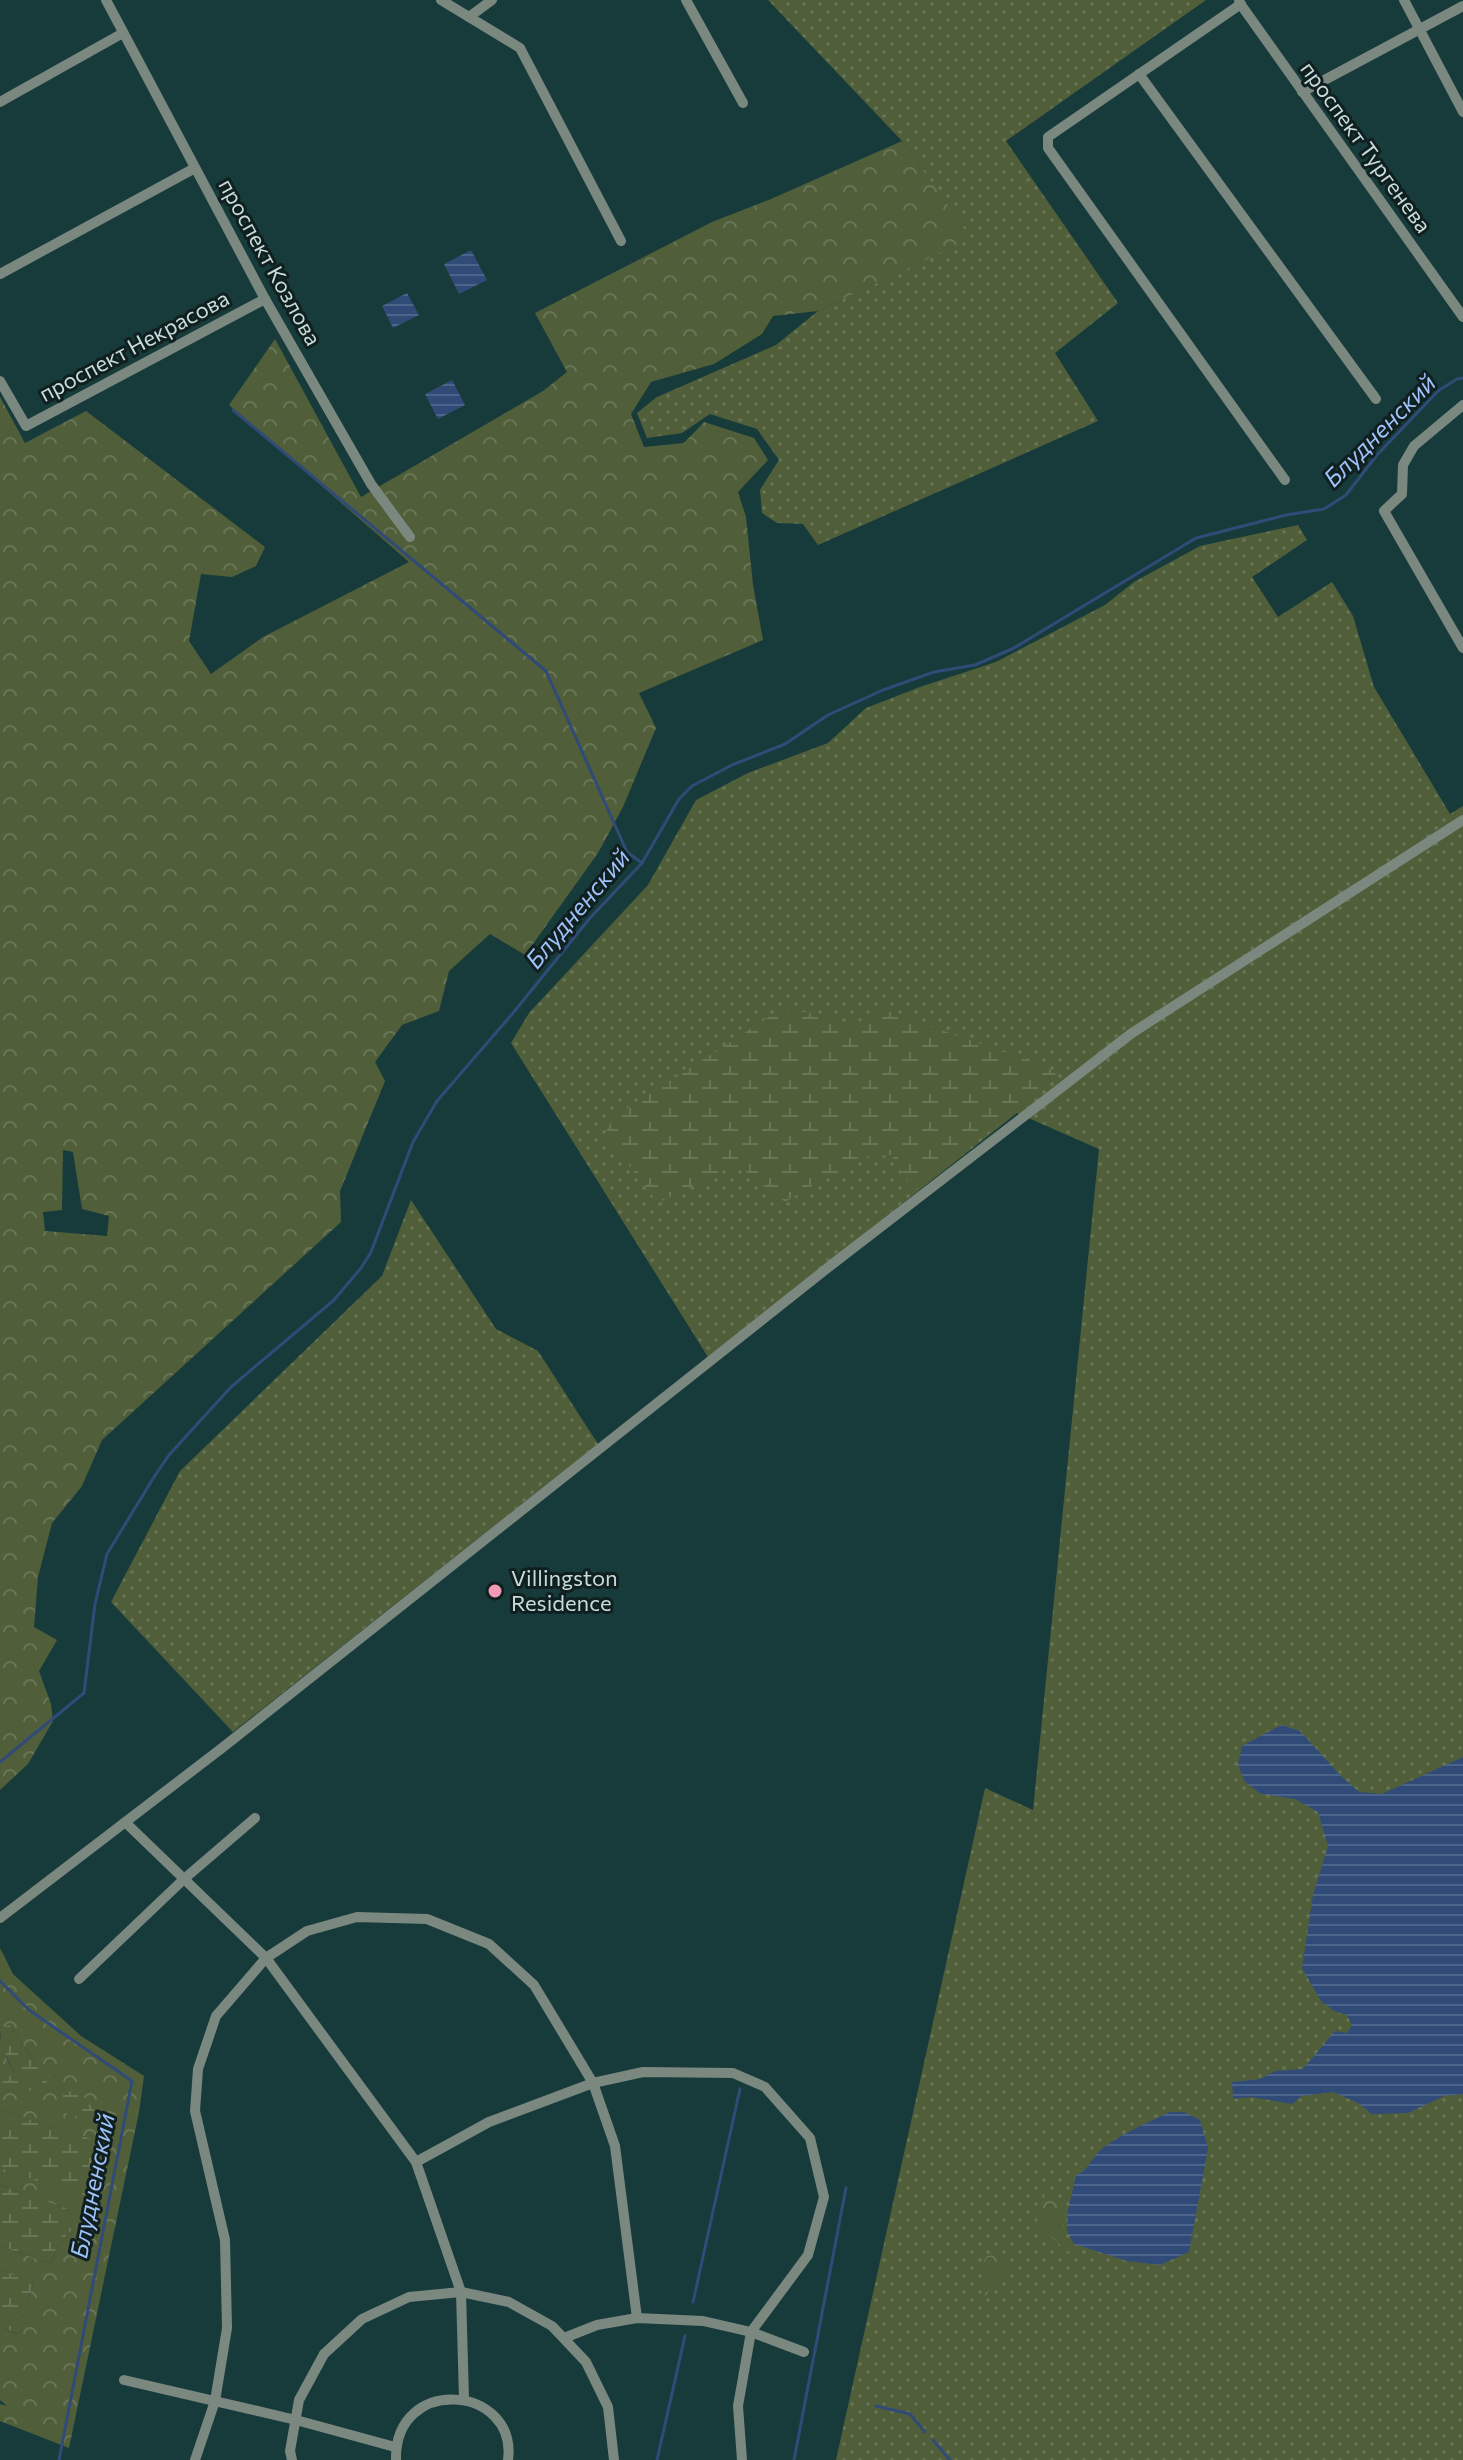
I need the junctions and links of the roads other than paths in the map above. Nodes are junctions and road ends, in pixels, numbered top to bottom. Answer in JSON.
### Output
{"nodes":[{"id":1,"x":106,"y":0,"type":"edge"},
{"id":2,"x":441,"y":0,"type":"edge"},
{"id":3,"x":492,"y":0,"type":"edge"},
{"id":4,"x":686,"y":0,"type":"edge"},
{"id":5,"x":1404,"y":0,"type":"edge"},
{"id":6,"x":1239,"y":2,"type":"edge"},
{"id":7,"x":1463,"y":6,"type":"edge"},
{"id":8,"x":469,"y":17,"type":"junction"},
{"id":9,"x":1418,"y":28,"type":"junction"},
{"id":10,"x":123,"y":33,"type":"junction"},
{"id":11,"x":1139,"y":74,"type":"junction"},
{"id":12,"x":1302,"y":92,"type":"junction"},
{"id":13,"x":0,"y":102,"type":"edge"},
{"id":14,"x":743,"y":103,"type":"dead end"},
{"id":15,"x":1463,"y":112,"type":"edge"},
{"id":16,"x":195,"y":168,"type":"junction"},
{"id":17,"x":621,"y":241,"type":"dead end"},
{"id":18,"x":0,"y":274,"type":"edge"},
{"id":19,"x":265,"y":299,"type":"junction"},
{"id":20,"x":1463,"y":317,"type":"edge"},
{"id":21,"x":0,"y":381,"type":"edge"},
{"id":22,"x":1376,"y":399,"type":"dead end"},
{"id":23,"x":1463,"y":405,"type":"edge"},
{"id":24,"x":1285,"y":480,"type":"dead end"},
{"id":25,"x":410,"y":537,"type":"dead end"},
{"id":26,"x":1463,"y":648,"type":"edge"},
{"id":27,"x":1463,"y":820,"type":"edge"},
{"id":28,"x":255,"y":1818,"type":"dead end"},
{"id":29,"x":125,"y":1822,"type":"junction"},
{"id":30,"x":184,"y":1879,"type":"junction"},
{"id":31,"x":0,"y":1918,"type":"edge"},
{"id":32,"x":266,"y":1958,"type":"junction"},
{"id":33,"x":79,"y":1979,"type":"dead end"},
{"id":34,"x":593,"y":2083,"type":"junction"},
{"id":35,"x":416,"y":2162,"type":"junction"},
{"id":36,"x":461,"y":2292,"type":"junction"},
{"id":37,"x":637,"y":2318,"type":"junction"},
{"id":38,"x":751,"y":2332,"type":"junction"},
{"id":39,"x":564,"y":2338,"type":"junction"},
{"id":40,"x":804,"y":2352,"type":"dead end"},
{"id":41,"x":124,"y":2380,"type":"dead end"},
{"id":42,"x":464,"y":2399,"type":"junction"},
{"id":43,"x":215,"y":2401,"type":"junction"},
{"id":44,"x":296,"y":2420,"type":"junction"},
{"id":45,"x":395,"y":2447,"type":"junction"},
{"id":46,"x":195,"y":2460,"type":"edge"},
{"id":47,"x":292,"y":2460,"type":"edge"},
{"id":48,"x":396,"y":2460,"type":"edge"},
{"id":49,"x":508,"y":2460,"type":"edge"},
{"id":50,"x":614,"y":2460,"type":"edge"},
{"id":51,"x":742,"y":2460,"type":"edge"}],
"edges":[{"from":1,"to":10,"type":"street","name":"проспект Козлова"},
{"from":2,"to":8,"type":"street"},
{"from":3,"to":8,"type":"street"},
{"from":4,"to":14,"type":"street"},
{"from":5,"to":9,"type":"street"},
{"from":6,"to":11,"type":"street"},
{"from":6,"to":12,"type":"street","name":"проспект Тургенева"},
{"from":7,"to":9,"type":"street"},
{"from":8,"to":17,"type":"street"},
{"from":9,"to":12,"type":"street"},
{"from":9,"to":15,"type":"street"},
{"from":10,"to":13,"type":"street"},
{"from":10,"to":16,"type":"street","name":"проспект Козлова"},
{"from":11,"to":22,"type":"street"},
{"from":11,"to":24,"type":"street"},
{"from":12,"to":20,"type":"street","name":"проспект Тургенева"},
{"from":16,"to":18,"type":"street"},
{"from":16,"to":19,"type":"street","name":"проспект Козлова"},
{"from":19,"to":21,"type":"street","name":"проспект Некрасова"},
{"from":19,"to":25,"type":"street","name":"проспект Козлова"},
{"from":23,"to":26,"type":"street"},
{"from":27,"to":29,"type":"street"},
{"from":28,"to":30,"type":"street"},
{"from":29,"to":30,"type":"street"},
{"from":29,"to":31,"type":"street"},
{"from":30,"to":32,"type":"street"},
{"from":30,"to":33,"type":"street"},
{"from":32,"to":34,"type":"street"},
{"from":32,"to":35,"type":"street"},
{"from":32,"to":43,"type":"street"},
{"from":34,"to":35,"type":"street"},
{"from":34,"to":37,"type":"street"},
{"from":34,"to":38,"type":"street"},
{"from":35,"to":36,"type":"street"},
{"from":36,"to":39,"type":"street"},
{"from":36,"to":42,"type":"street"},
{"from":36,"to":44,"type":"street"},
{"from":37,"to":38,"type":"street"},
{"from":37,"to":39,"type":"street"},
{"from":38,"to":40,"type":"street"},
{"from":38,"to":51,"type":"street"},
{"from":39,"to":50,"type":"street"},
{"from":41,"to":43,"type":"street"},
{"from":42,"to":45,"type":"street"},
{"from":42,"to":49,"type":"street"},
{"from":43,"to":44,"type":"street"},
{"from":43,"to":46,"type":"street"},
{"from":44,"to":45,"type":"street"},
{"from":44,"to":47,"type":"street"},
{"from":45,"to":48,"type":"street"}]}
